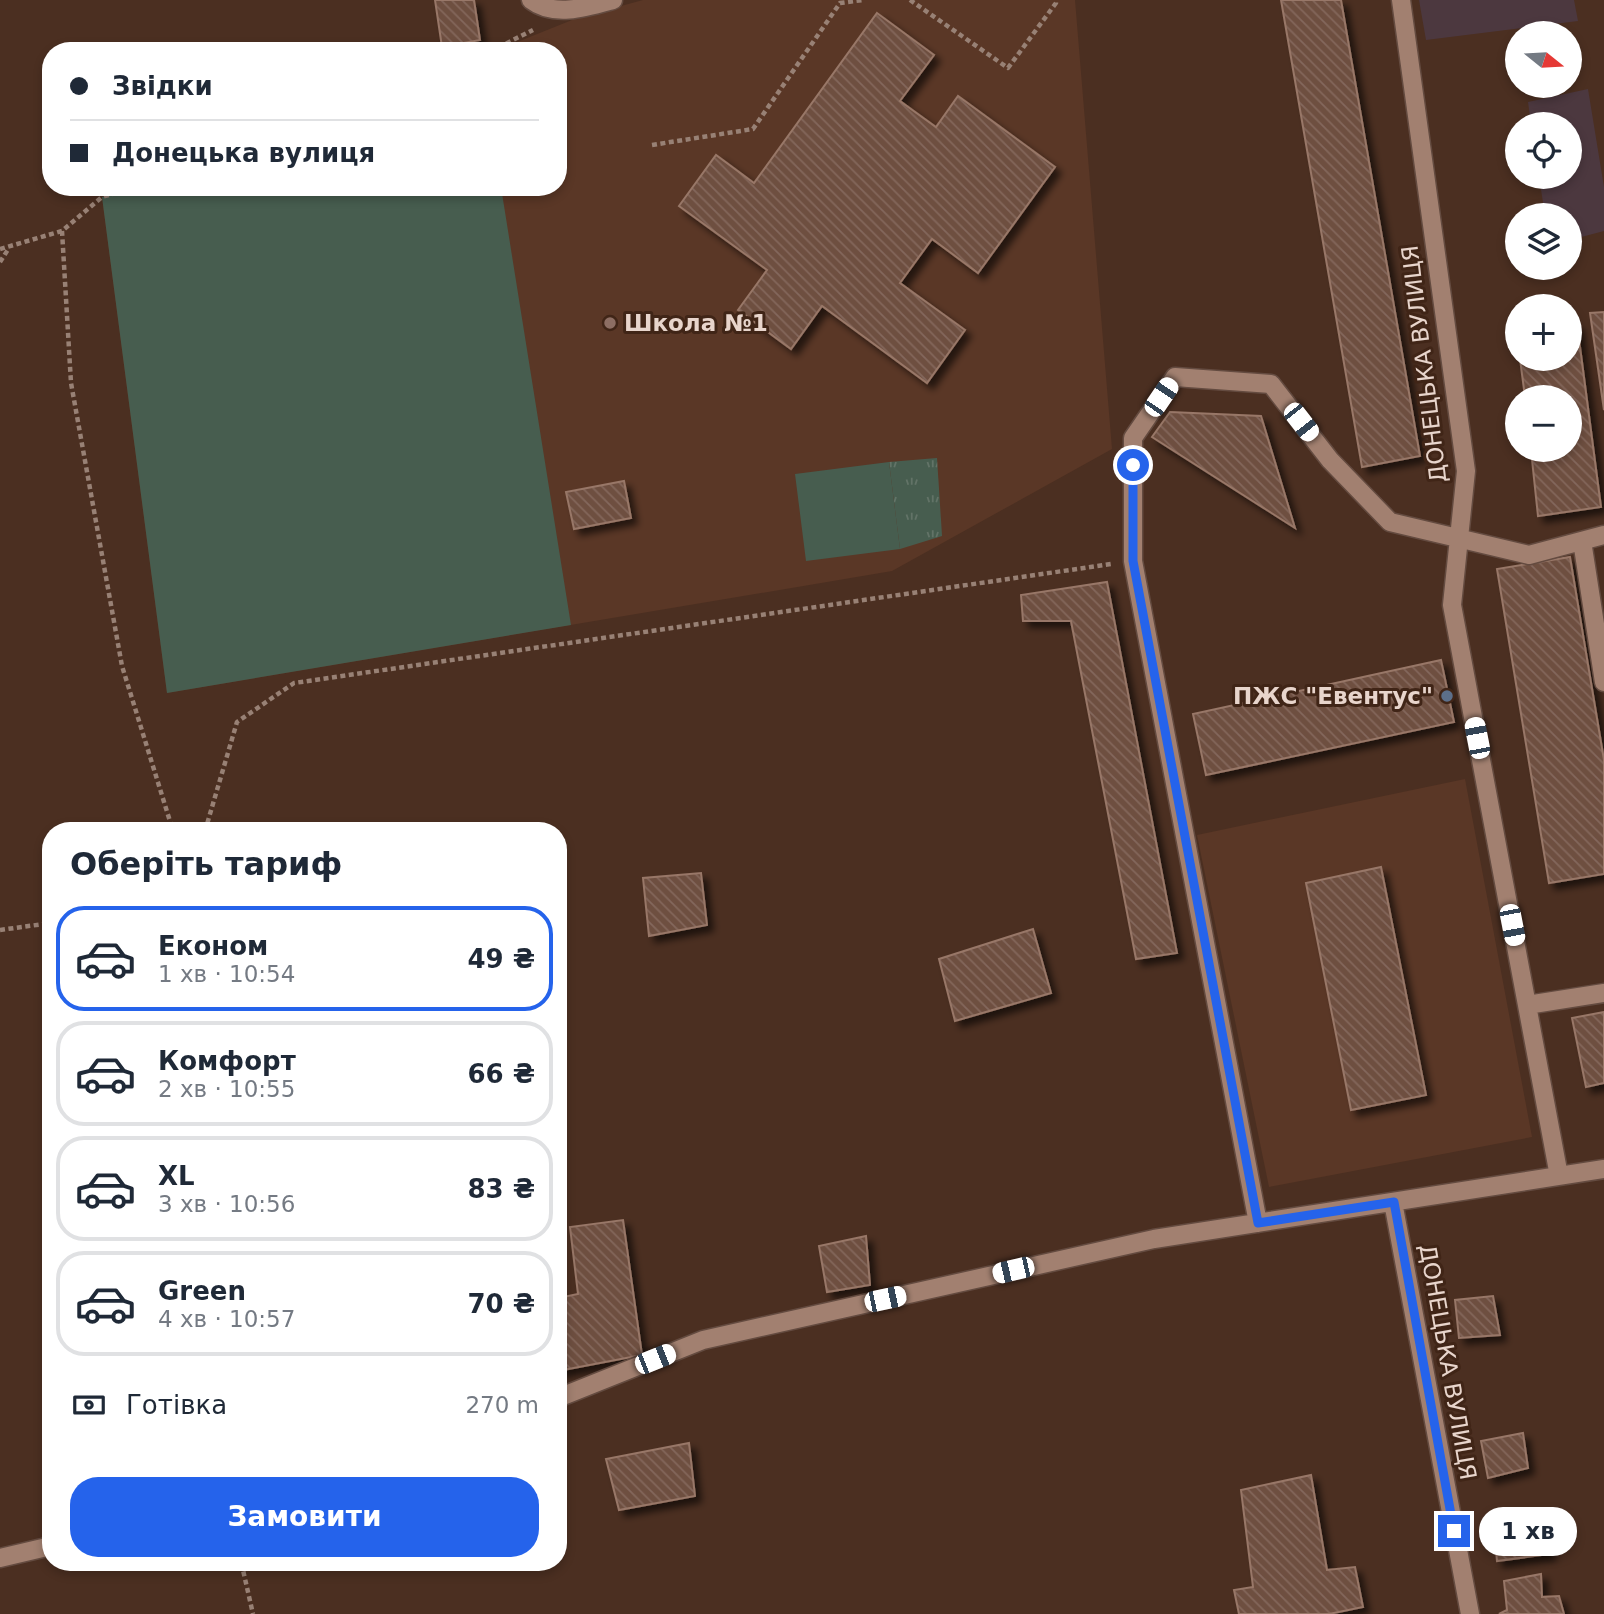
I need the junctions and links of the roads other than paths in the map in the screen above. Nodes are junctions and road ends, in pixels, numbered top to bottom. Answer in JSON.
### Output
{"nodes":[{"id":1,"x":531,"y":0,"type":"edge"},
{"id":2,"x":613,"y":0,"type":"edge"},
{"id":3,"x":1401,"y":0,"type":"edge"},
{"id":4,"x":1604,"y":535,"type":"edge"},
{"id":5,"x":1459,"y":538,"type":"junction"},
{"id":6,"x":1582,"y":541,"type":"junction"},
{"id":7,"x":1604,"y":682,"type":"edge"},
{"id":8,"x":1604,"y":993,"type":"edge"},
{"id":9,"x":1527,"y":1005,"type":"junction"},
{"id":10,"x":1604,"y":1169,"type":"edge"},
{"id":11,"x":1559,"y":1176,"type":"junction"},
{"id":12,"x":1394,"y":1202,"type":"junction"},
{"id":13,"x":1258,"y":1223,"type":"junction"},
{"id":14,"x":567,"y":1394,"type":"edge"},
{"id":15,"x":42,"y":1548,"type":"edge"},
{"id":16,"x":0,"y":1558,"type":"edge"},
{"id":17,"x":1470,"y":1614,"type":"edge"}],
"edges":[{"from":1,"to":2,"type":"street"},
{"from":3,"to":5,"type":"street","name":"ДОНЕЦЬКА ВУЛИЦЯ"},
{"from":4,"to":6,"type":"street"},
{"from":5,"to":6,"type":"street"},
{"from":5,"to":9,"type":"street","name":"ДОНЕЦЬКА ВУЛИЦЯ"},
{"from":5,"to":13,"type":"street"},
{"from":6,"to":7,"type":"street"},
{"from":8,"to":9,"type":"street"},
{"from":9,"to":11,"type":"street","name":"ДОНЕЦЬКА ВУЛИЦЯ"},
{"from":10,"to":11,"type":"street"},
{"from":11,"to":12,"type":"street"},
{"from":12,"to":13,"type":"street"},
{"from":12,"to":17,"type":"street","name":"ДОНЕЦЬКА ВУЛИЦЯ"},
{"from":13,"to":14,"type":"street"},
{"from":15,"to":16,"type":"street"}]}
